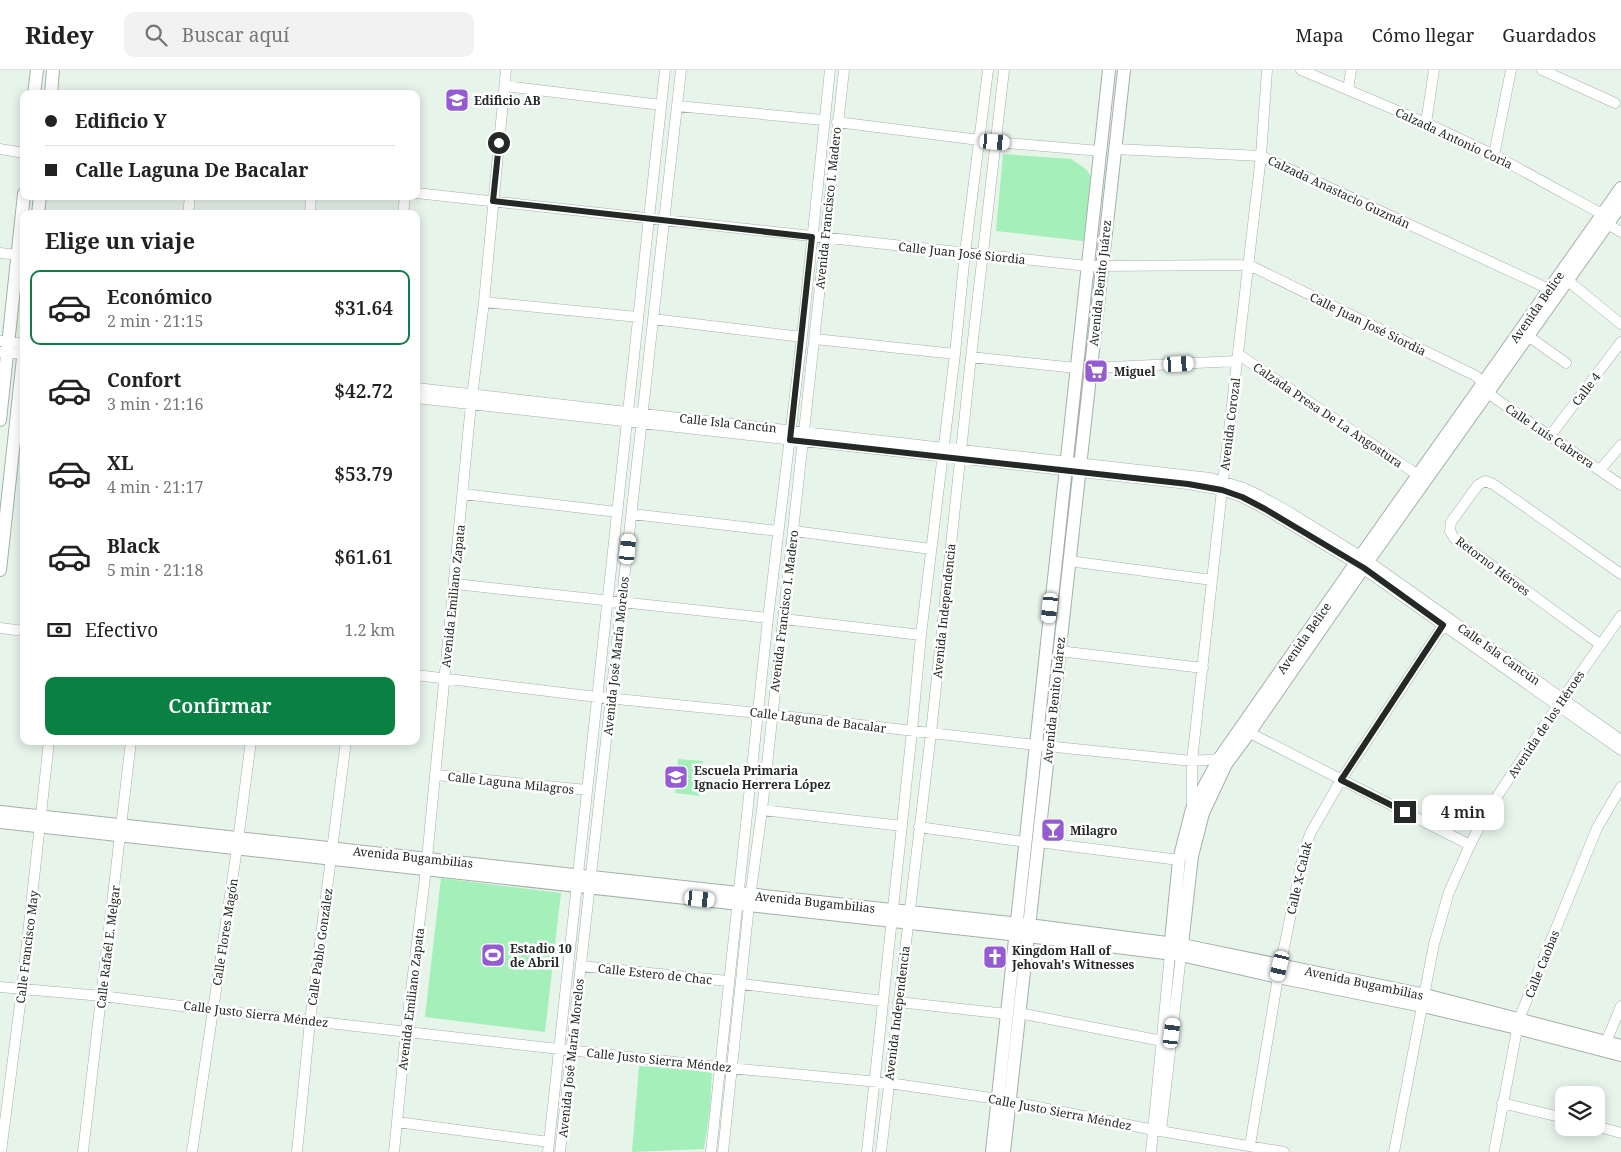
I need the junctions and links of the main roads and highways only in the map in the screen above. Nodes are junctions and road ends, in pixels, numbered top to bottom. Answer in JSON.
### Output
{"nodes":[{"id":1,"x":37,"y":70,"type":"edge"},
{"id":2,"x":53,"y":70,"type":"edge"},
{"id":3,"x":1108,"y":70,"type":"edge"},
{"id":4,"x":1124,"y":70,"type":"edge"},
{"id":5,"x":34,"y":90,"type":"edge"},
{"id":6,"x":50,"y":90,"type":"edge"},
{"id":7,"x":1621,"y":188,"type":"edge"},
{"id":8,"x":1613,"y":215,"type":"edge"},
{"id":9,"x":20,"y":229,"type":"edge"},
{"id":10,"x":4,"y":347,"type":"edge"},
{"id":11,"x":1486,"y":388,"type":"junction"},
{"id":12,"x":20,"y":390,"type":"edge"},
{"id":13,"x":0,"y":420,"type":"edge"},
{"id":14,"x":1362,"y":563,"type":"junction"},
{"id":15,"x":0,"y":570,"type":"edge"},
{"id":16,"x":1245,"y":731,"type":"junction"},
{"id":17,"x":1042,"y":746,"type":"junction"},
{"id":18,"x":0,"y":812,"type":"edge"},
{"id":19,"x":41,"y":821,"type":"junction"},
{"id":20,"x":0,"y":822,"type":"edge"},
{"id":21,"x":1022,"y":930,"type":"junction"},
{"id":22,"x":1176,"y":950,"type":"junction"},
{"id":23,"x":1604,"y":1046,"type":"junction"},
{"id":24,"x":1621,"y":1046,"type":"edge"},
{"id":25,"x":1621,"y":1055,"type":"edge"},
{"id":26,"x":1004,"y":1100,"type":"junction"},
{"id":27,"x":992,"y":1152,"type":"edge"},
{"id":28,"x":1004,"y":1152,"type":"edge"}],
"edges":[{"from":1,"to":5,"type":"main road"},
{"from":2,"to":6,"type":"main road"},
{"from":3,"to":17,"type":"main road","name":"Avenida Benito Juárez"},
{"from":4,"to":17,"type":"main road","name":"Avenida Benito Juárez"},
{"from":7,"to":8,"type":"main road","name":"Avenida Belice"},
{"from":8,"to":11,"type":"main road","name":"Avenida Belice"},
{"from":8,"to":11,"type":"main road","name":"Avenida Belice"},
{"from":9,"to":10,"type":"main road"},
{"from":10,"to":13,"type":"main road"},
{"from":11,"to":14,"type":"main road","name":"Avenida Belice"},
{"from":11,"to":14,"type":"main road","name":"Avenida Belice"},
{"from":12,"to":15,"type":"main road"},
{"from":14,"to":16,"type":"main road","name":"Avenida Belice"},
{"from":16,"to":22,"type":"main road","name":"Avenida Belice"},
{"from":16,"to":22,"type":"main road","name":"Avenida Belice"},
{"from":17,"to":21,"type":"main road","name":"Avenida Benito Juárez"},
{"from":18,"to":19,"type":"main road","name":"Avenida Bugambilias"},
{"from":19,"to":20,"type":"main road","name":"Avenida Bugambilias"},
{"from":19,"to":21,"type":"main road","name":"Avenida Bugambilias"},
{"from":21,"to":22,"type":"main road","name":"Avenida Bugambilias"},
{"from":21,"to":26,"type":"main road","name":"Avenida Benito Juárez"},
{"from":22,"to":23,"type":"main road","name":"Avenida Bugambilias"},
{"from":23,"to":24,"type":"main road","name":"Avenida Bugambilias"},
{"from":23,"to":25,"type":"main road","name":"Avenida Bugambilias"},
{"from":26,"to":27,"type":"main road","name":"Avenida Benito Juárez"},
{"from":26,"to":28,"type":"main road","name":"Avenida Benito Juárez"}]}
